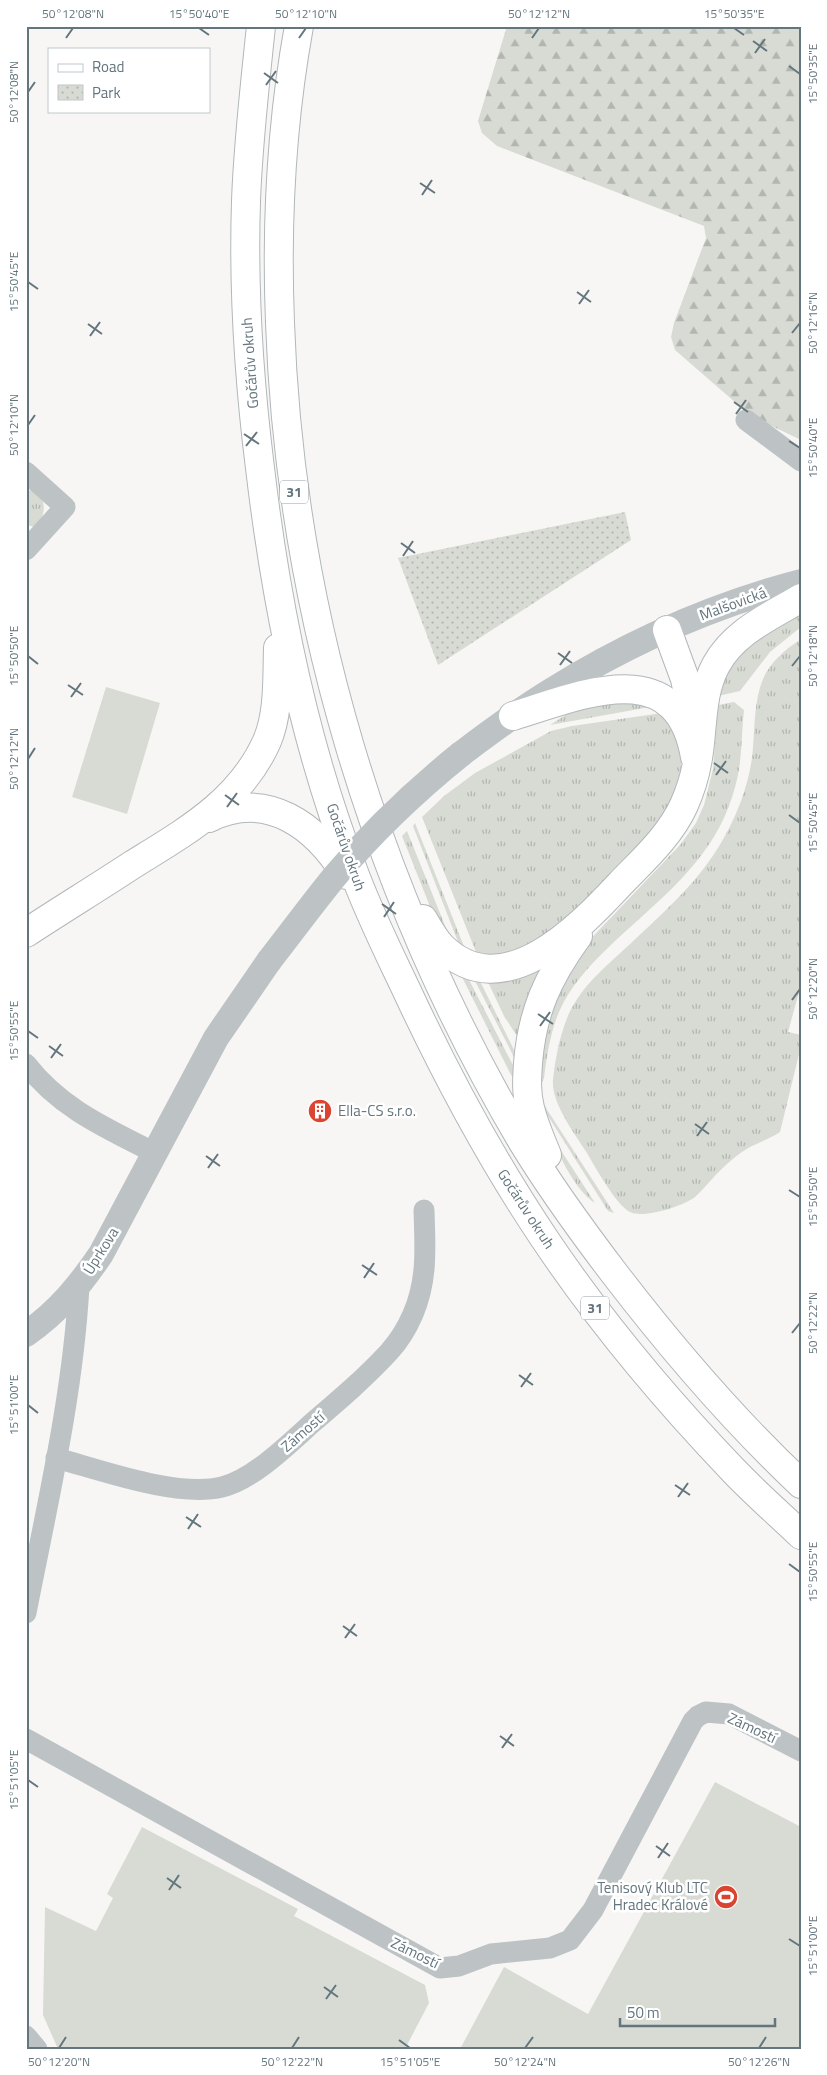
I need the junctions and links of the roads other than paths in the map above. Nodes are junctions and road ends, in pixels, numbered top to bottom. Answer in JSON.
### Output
{"nodes":[{"id":1,"x":261,"y":26,"type":"edge"},
{"id":2,"x":298,"y":26,"type":"edge"},
{"id":3,"x":746,"y":420,"type":"dead end"},
{"id":4,"x":801,"y":461,"type":"edge"},
{"id":5,"x":26,"y":472,"type":"edge"},
{"id":6,"x":26,"y":550,"type":"edge"},
{"id":7,"x":801,"y":582,"type":"edge"},
{"id":8,"x":801,"y":598,"type":"edge"},
{"id":9,"x":280,"y":608,"type":"junction"},
{"id":10,"x":667,"y":630,"type":"junction"},
{"id":11,"x":513,"y":716,"type":"junction"},
{"id":12,"x":461,"y":754,"type":"joint"},
{"id":13,"x":694,"y":776,"type":"junction"},
{"id":14,"x":192,"y":827,"type":"junction"},
{"id":15,"x":389,"y":865,"type":"junction"},
{"id":16,"x":611,"y":894,"type":"junction"},
{"id":17,"x":373,"y":919,"type":"junction"},
{"id":18,"x":26,"y":933,"type":"edge"},
{"id":19,"x":26,"y":1064,"type":"edge"},
{"id":20,"x":156,"y":1153,"type":"junction"},
{"id":21,"x":424,"y":1210,"type":"dead end"},
{"id":22,"x":578,"y":1225,"type":"junction"},
{"id":23,"x":79,"y":1286,"type":"junction"},
{"id":24,"x":26,"y":1334,"type":"edge"},
{"id":25,"x":56,"y":1458,"type":"junction"},
{"id":26,"x":801,"y":1484,"type":"edge"},
{"id":27,"x":801,"y":1535,"type":"edge"},
{"id":28,"x":26,"y":1613,"type":"edge"},
{"id":29,"x":26,"y":1739,"type":"edge"},
{"id":30,"x":801,"y":1751,"type":"edge"},
{"id":31,"x":26,"y":2036,"type":"edge"},
{"id":32,"x":37,"y":2049,"type":"edge"}],
"edges":[{"from":1,"to":9,"type":"main road","name":"Gočárův okruh","number":"31"},
{"from":2,"to":15,"type":"main road","name":"Gočárův okruh","number":"31"},
{"from":3,"to":4,"type":"street"},
{"from":5,"to":6,"type":"street"},
{"from":7,"to":10,"type":"street","name":"Malšovická"},
{"from":8,"to":13,"type":"main road"},
{"from":9,"to":14,"type":"main road"},
{"from":9,"to":17,"type":"main road","name":"Gočárův okruh","number":"31"},
{"from":10,"to":11,"type":"street","name":"Malšovická"},
{"from":10,"to":13,"type":"main road"},
{"from":11,"to":12,"type":"street","name":"Malšovická"},
{"from":11,"to":13,"type":"main road"},
{"from":12,"to":20,"type":"street","name":"Úprkova","bridge":true},
{"from":13,"to":16,"type":"main road"},
{"from":14,"to":17,"type":"main road"},
{"from":14,"to":18,"type":"main road"},
{"from":15,"to":16,"type":"main road"},
{"from":15,"to":22,"type":"main road","name":"Gočárův okruh","number":"31"},
{"from":16,"to":22,"type":"main road"},
{"from":17,"to":27,"type":"main road","name":"Gočárův okruh","number":"31"},
{"from":19,"to":20,"type":"street"},
{"from":20,"to":23,"type":"street","name":"Úprkova"},
{"from":21,"to":25,"type":"street","name":"Zámostí"},
{"from":22,"to":26,"type":"main road","name":"Gočárův okruh","number":"31"},
{"from":23,"to":24,"type":"street","name":"Úprkova"},
{"from":23,"to":25,"type":"street"},
{"from":25,"to":28,"type":"street"},
{"from":29,"to":30,"type":"street","name":"Zámostí"},
{"from":31,"to":32,"type":"street"}]}
